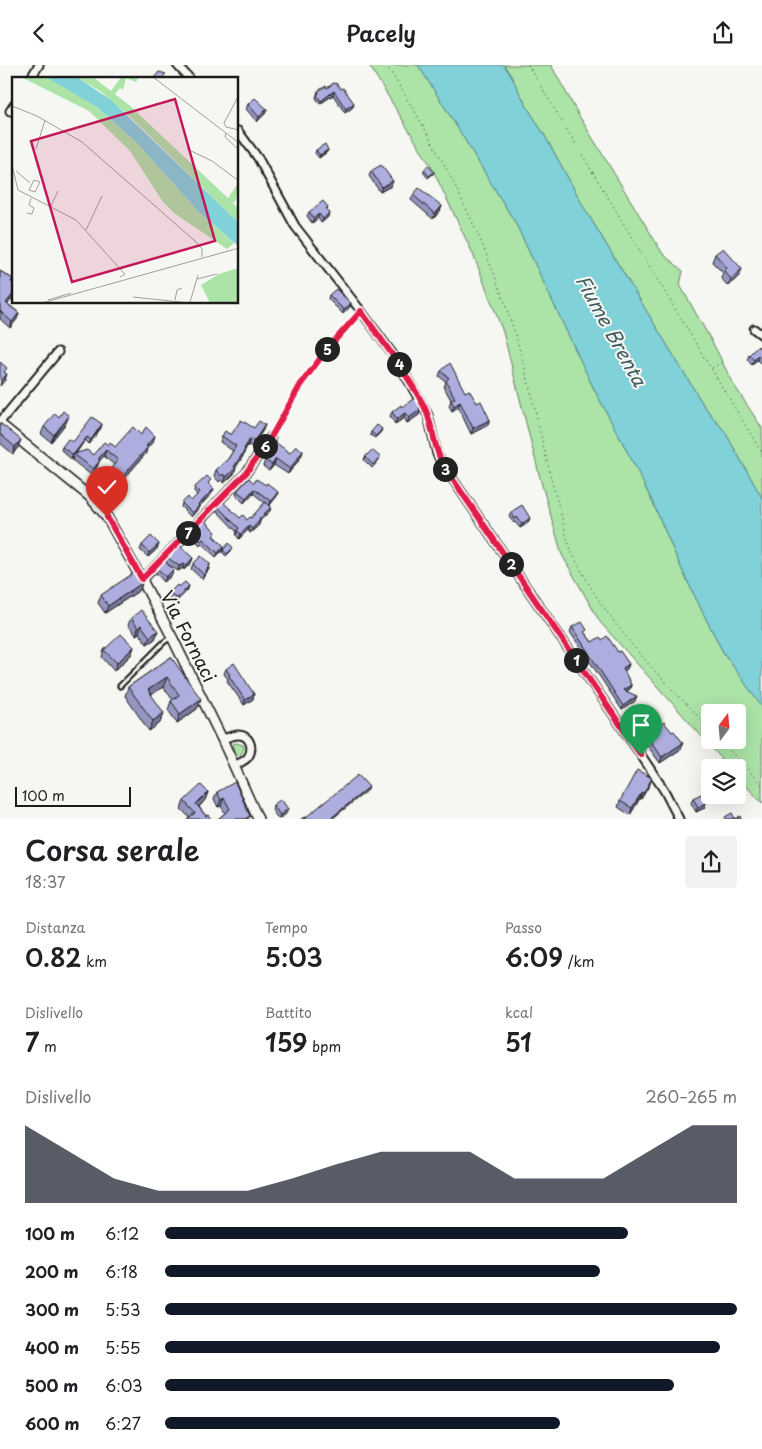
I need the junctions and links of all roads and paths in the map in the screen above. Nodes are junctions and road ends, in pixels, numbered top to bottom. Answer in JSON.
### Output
{"nodes":[{"id":1,"x":39,"y":65,"type":"edge"},
{"id":2,"x":177,"y":65,"type":"edge"},
{"id":3,"x":386,"y":65,"type":"edge"},
{"id":4,"x":528,"y":65,"type":"edge"},
{"id":5,"x":31,"y":77,"type":"edge"},
{"id":6,"x":188,"y":77,"type":"edge"},
{"id":7,"x":239,"y":132,"type":"edge"},
{"id":8,"x":361,"y":311,"type":"junction"},
{"id":9,"x":754,"y":329,"type":"dead end"},
{"id":10,"x":762,"y":335,"type":"edge"},
{"id":11,"x":58,"y":352,"type":"dead end"},
{"id":12,"x":722,"y":362,"type":"dead end"},
{"id":13,"x":711,"y":369,"type":"junction"},
{"id":14,"x":0,"y":423,"type":"edge"},
{"id":15,"x":271,"y":437,"type":"joint"},
{"id":16,"x":762,"y":453,"type":"edge"},
{"id":17,"x":142,"y":579,"type":"junction"},
{"id":18,"x":172,"y":637,"type":"junction"},
{"id":19,"x":120,"y":686,"type":"dead end"},
{"id":20,"x":701,"y":719,"type":"edge"},
{"id":21,"x":222,"y":739,"type":"junction"},
{"id":22,"x":728,"y":749,"type":"edge"},
{"id":23,"x":234,"y":766,"type":"junction"},
{"id":24,"x":762,"y":785,"type":"edge"},
{"id":25,"x":258,"y":819,"type":"edge"},
{"id":26,"x":679,"y":819,"type":"edge"}],
"edges":[{"from":1,"to":5,"type":"street"},
{"from":2,"to":6,"type":"street"},
{"from":3,"to":20,"type":"path"},
{"from":4,"to":13,"type":"path"},
{"from":7,"to":8,"type":"street"},
{"from":8,"to":15,"type":"path"},
{"from":8,"to":26,"type":"street"},
{"from":9,"to":10,"type":"street"},
{"from":11,"to":14,"type":"street"},
{"from":12,"to":13,"type":"path"},
{"from":13,"to":16,"type":"path"},
{"from":14,"to":17,"type":"street","name":"Via Fornaci"},
{"from":15,"to":17,"type":"street"},
{"from":17,"to":18,"type":"street","name":"Via Fornaci"},
{"from":18,"to":19,"type":"lane"},
{"from":18,"to":21,"type":"street","name":"Via Fornaci"},
{"from":21,"to":23,"type":"street","name":"Via Fornaci"},
{"from":21,"to":23,"type":"street"},
{"from":22,"to":24,"type":"path"},
{"from":23,"to":25,"type":"street","name":"Via Fornaci"}]}
